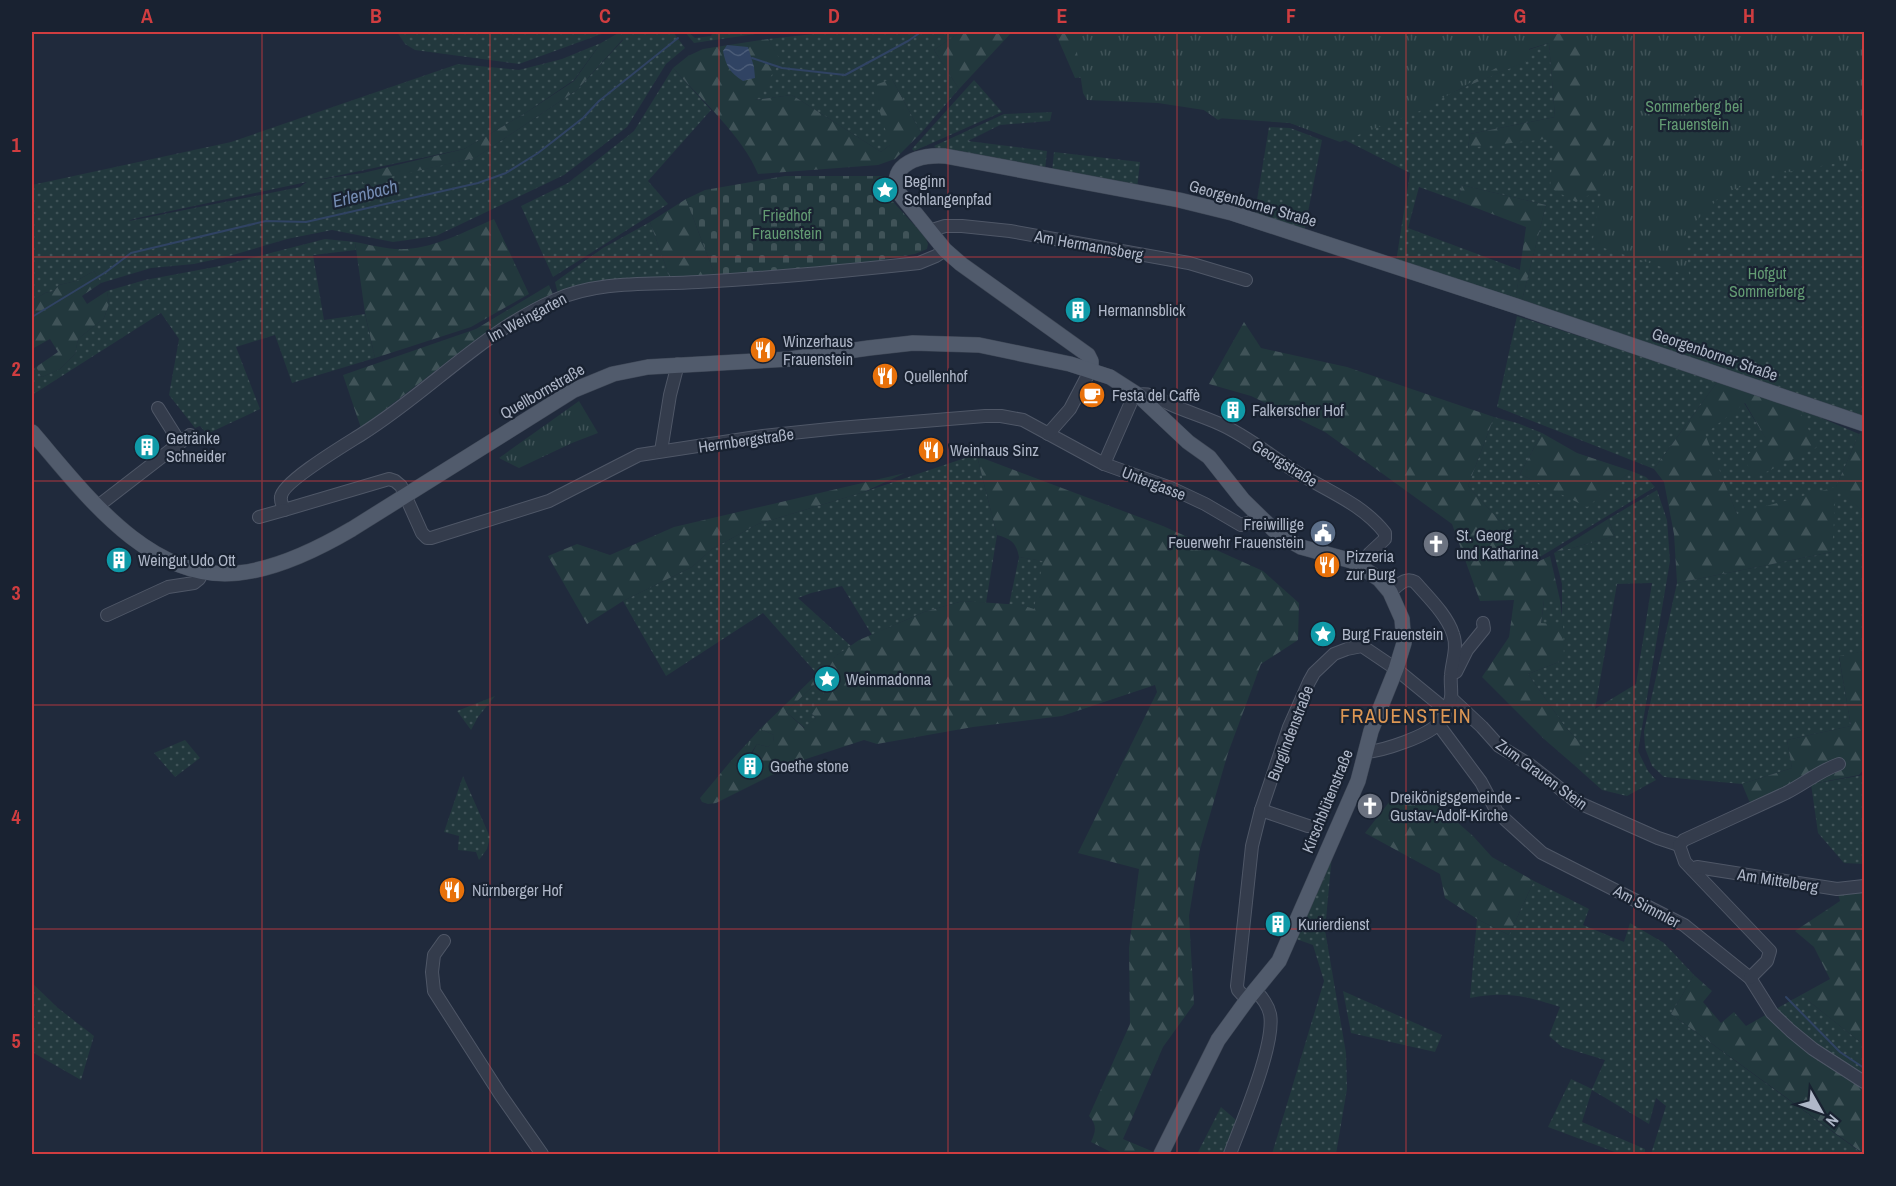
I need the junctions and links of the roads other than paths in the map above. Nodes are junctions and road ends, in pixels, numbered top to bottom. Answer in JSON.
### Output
{"nodes":[{"id":1,"x":929,"y":231,"type":"junction"},
{"id":2,"x":945,"y":250,"type":"junction"},
{"id":3,"x":1246,"y":280,"type":"dead end"},
{"id":4,"x":678,"y":364,"type":"junction"},
{"id":5,"x":1091,"y":369,"type":"junction"},
{"id":6,"x":1137,"y":394,"type":"junction"},
{"id":7,"x":158,"y":408,"type":"dead end"},
{"id":8,"x":1864,"y":424,"type":"edge"},
{"id":9,"x":32,"y":432,"type":"edge"},
{"id":10,"x":1048,"y":434,"type":"junction"},
{"id":11,"x":661,"y":451,"type":"junction"},
{"id":12,"x":1104,"y":464,"type":"junction"},
{"id":13,"x":407,"y":496,"type":"junction"},
{"id":14,"x":98,"y":506,"type":"junction"},
{"id":15,"x":284,"y":510,"type":"junction"},
{"id":16,"x":1257,"y":515,"type":"junction"},
{"id":17,"x":259,"y":517,"type":"dead end"},
{"id":18,"x":1360,"y":565,"type":"junction"},
{"id":19,"x":203,"y":572,"type":"junction"},
{"id":20,"x":1390,"y":592,"type":"junction"},
{"id":21,"x":107,"y":615,"type":"dead end"},
{"id":22,"x":1484,"y":623,"type":"dead end"},
{"id":23,"x":1396,"y":669,"type":"junction"},
{"id":24,"x":1451,"y":681,"type":"junction"},
{"id":25,"x":1448,"y":704,"type":"junction"},
{"id":26,"x":1438,"y":724,"type":"junction"},
{"id":27,"x":1366,"y":752,"type":"junction"},
{"id":28,"x":1839,"y":764,"type":"dead end"},
{"id":29,"x":1261,"y":810,"type":"junction"},
{"id":30,"x":1308,"y":826,"type":"dead end"},
{"id":31,"x":1679,"y":845,"type":"junction"},
{"id":32,"x":1692,"y":869,"type":"junction"},
{"id":33,"x":1864,"y":886,"type":"edge"},
{"id":34,"x":444,"y":940,"type":"dead end"},
{"id":35,"x":1750,"y":978,"type":"junction"},
{"id":36,"x":1251,"y":995,"type":"junction"},
{"id":37,"x":1864,"y":1082,"type":"edge"},
{"id":38,"x":542,"y":1155,"type":"edge"},
{"id":39,"x":1161,"y":1155,"type":"edge"},
{"id":40,"x":1230,"y":1155,"type":"edge"}],
"edges":[{"from":1,"to":2,"type":"main road","name":"Georgenborner Straße"},
{"from":1,"to":3,"type":"street","name":"Am Hermannsberg"},
{"from":1,"to":8,"type":"main road","name":"Georgenborner Straße"},
{"from":2,"to":5,"type":"main road","name":"Georgenborner Straße"},
{"from":2,"to":15,"type":"street","name":"Im Weingarten"},
{"from":4,"to":5,"type":"main road","name":"Quellbornstraße"},
{"from":4,"to":11,"type":"street"},
{"from":4,"to":13,"type":"main road","name":"Quellbornstraße"},
{"from":5,"to":6,"type":"main road","name":"Kirschblütenstraße"},
{"from":5,"to":10,"type":"street"},
{"from":6,"to":12,"type":"street"},
{"from":6,"to":16,"type":"main road","name":"Kirschblütenstraße"},
{"from":6,"to":18,"type":"street","name":"Georgstraße"},
{"from":7,"to":14,"type":"street"},
{"from":9,"to":14,"type":"main road","name":"Quellbornstraße"},
{"from":10,"to":11,"type":"street","name":"Herrnbergstraße"},
{"from":10,"to":12,"type":"street","name":"Untergasse"},
{"from":11,"to":13,"type":"street","name":"Herrnbergstraße"},
{"from":12,"to":16,"type":"street","name":"Untergasse"},
{"from":13,"to":15,"type":"street"},
{"from":13,"to":19,"type":"main road","name":"Quellbornstraße"},
{"from":14,"to":19,"type":"main road","name":"Quellbornstraße"},
{"from":15,"to":17,"type":"street"},
{"from":16,"to":18,"type":"main road","name":"Kirschblütenstraße"},
{"from":18,"to":20,"type":"main road","name":"Kirschblütenstraße"},
{"from":19,"to":21,"type":"street"},
{"from":20,"to":23,"type":"main road","name":"Kirschblütenstraße"},
{"from":20,"to":24,"type":"street"},
{"from":22,"to":24,"type":"street"},
{"from":23,"to":25,"type":"street","name":"Burglindenstraße"},
{"from":23,"to":27,"type":"main road","name":"Kirschblütenstraße"},
{"from":23,"to":29,"type":"street","name":"Burglindenstraße"},
{"from":24,"to":25,"type":"street"},
{"from":25,"to":26,"type":"street"},
{"from":25,"to":31,"type":"street","name":"Zum Grauen Stein"},
{"from":26,"to":27,"type":"street"},
{"from":26,"to":35,"type":"street","name":"Am Simmler"},
{"from":27,"to":36,"type":"main road","name":"Kirschblütenstraße"},
{"from":28,"to":31,"type":"street"},
{"from":29,"to":30,"type":"street"},
{"from":29,"to":36,"type":"street","name":"Burglindenstraße"},
{"from":31,"to":32,"type":"street","name":"Am Mittelberg"},
{"from":32,"to":33,"type":"street","name":"Am Mittelberg"},
{"from":32,"to":35,"type":"street","name":"Am Mittelberg"},
{"from":34,"to":38,"type":"street"},
{"from":35,"to":37,"type":"street","name":"Am Simmler"},
{"from":36,"to":39,"type":"main road","name":"Kirschblütenstraße"},
{"from":36,"to":40,"type":"street","name":"Burglindenstraße"}]}
